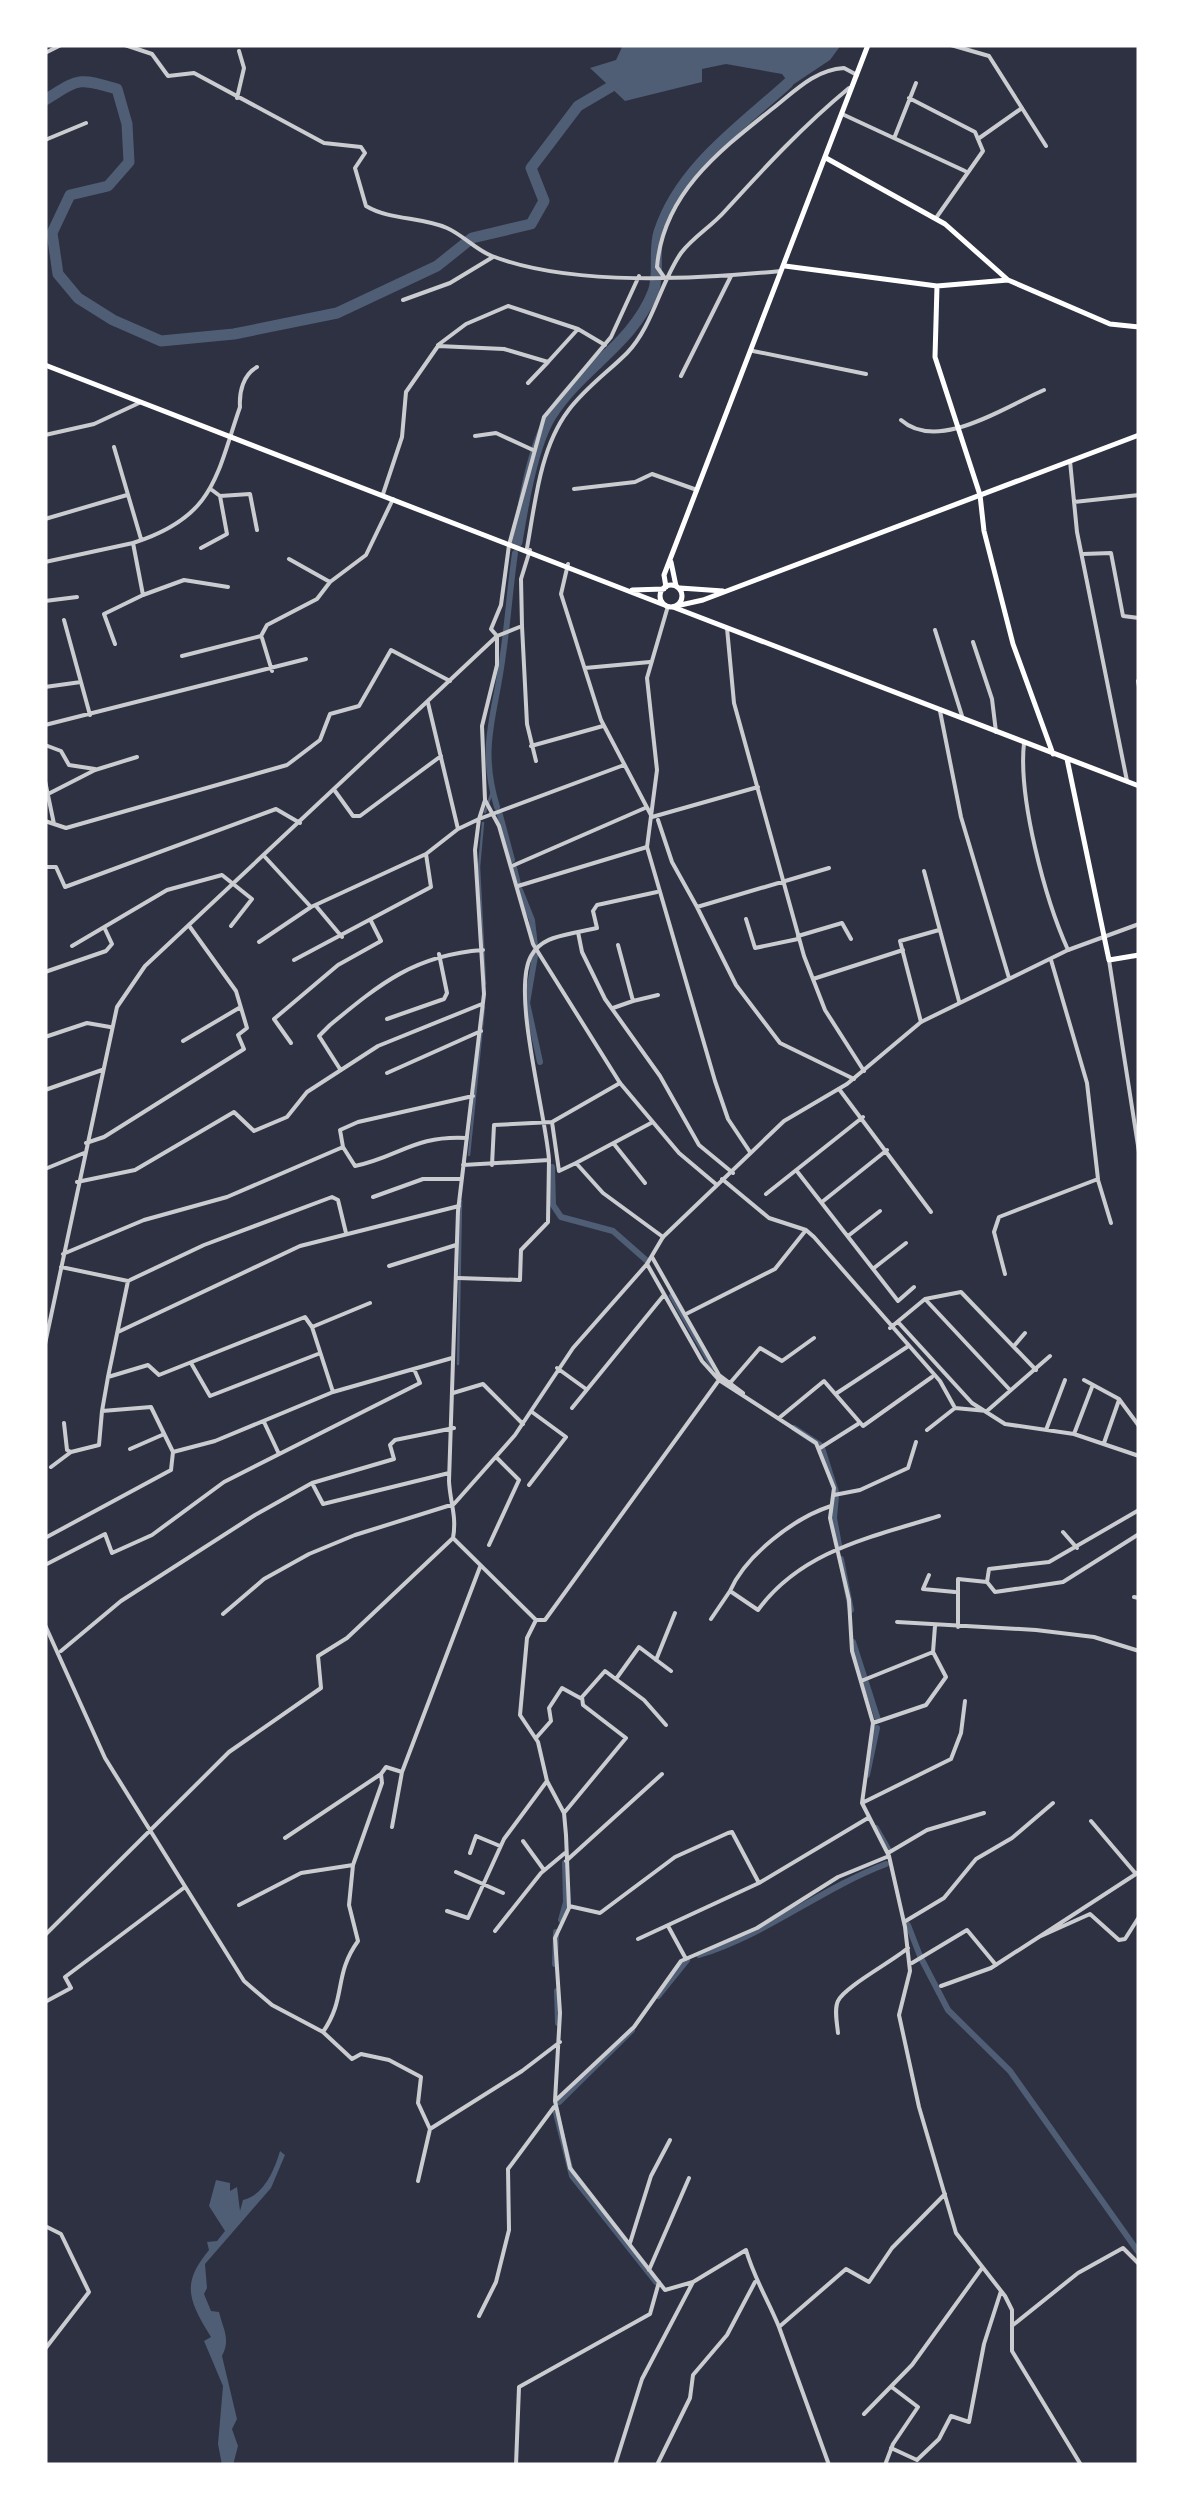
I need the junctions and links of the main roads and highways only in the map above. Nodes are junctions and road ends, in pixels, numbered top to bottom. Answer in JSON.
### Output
{"nodes":[{"id":1,"x":868,"y":45,"type":"edge"},
{"id":2,"x":826,"y":158,"type":"junction"},
{"id":3,"x":784,"y":268,"type":"junction"},
{"id":4,"x":1008,"y":280,"type":"junction"},
{"id":5,"x":937,"y":286,"type":"junction"},
{"id":6,"x":1139,"y":327,"type":"edge"},
{"id":7,"x":45,"y":365,"type":"edge"},
{"id":8,"x":1139,"y":435,"type":"edge"},
{"id":9,"x":980,"y":495,"type":"junction"},
{"id":10,"x":672,"y":559,"type":"junction"},
{"id":11,"x":677,"y":587,"type":"junction"},
{"id":12,"x":665,"y":588,"type":"junction"},
{"id":13,"x":628,"y":589,"type":"junction"},
{"id":14,"x":726,"y":591,"type":"junction"},
{"id":15,"x":671,"y":606,"type":"junction"},
{"id":16,"x":1053,"y":754,"type":"junction"},
{"id":17,"x":1067,"y":759,"type":"junction"},
{"id":18,"x":1139,"y":786,"type":"edge"},
{"id":19,"x":1139,"y":954,"type":"edge"}],
"edges":[{"from":1,"to":2,"type":"main road"},
{"from":2,"to":3,"type":"main road"},
{"from":2,"to":4,"type":"main road"},
{"from":3,"to":5,"type":"main road"},
{"from":3,"to":10,"type":"main road"},
{"from":4,"to":5,"type":"main road"},
{"from":4,"to":6,"type":"main road"},
{"from":5,"to":9,"type":"main road"},
{"from":7,"to":13,"type":"main road"},
{"from":8,"to":9,"type":"main road"},
{"from":9,"to":14,"type":"main road"},
{"from":9,"to":16,"type":"main road"},
{"from":10,"to":11,"type":"main road"},
{"from":10,"to":12,"type":"main road"},
{"from":11,"to":12,"type":"main road"},
{"from":11,"to":14,"type":"main road"},
{"from":11,"to":15,"type":"main road"},
{"from":12,"to":13,"type":"main road"},
{"from":12,"to":15,"type":"main road"},
{"from":13,"to":15,"type":"main road"},
{"from":14,"to":15,"type":"main road"},
{"from":15,"to":16,"type":"main road"},
{"from":16,"to":17,"type":"main road"},
{"from":17,"to":18,"type":"main road"},
{"from":17,"to":19,"type":"main road"}]}
